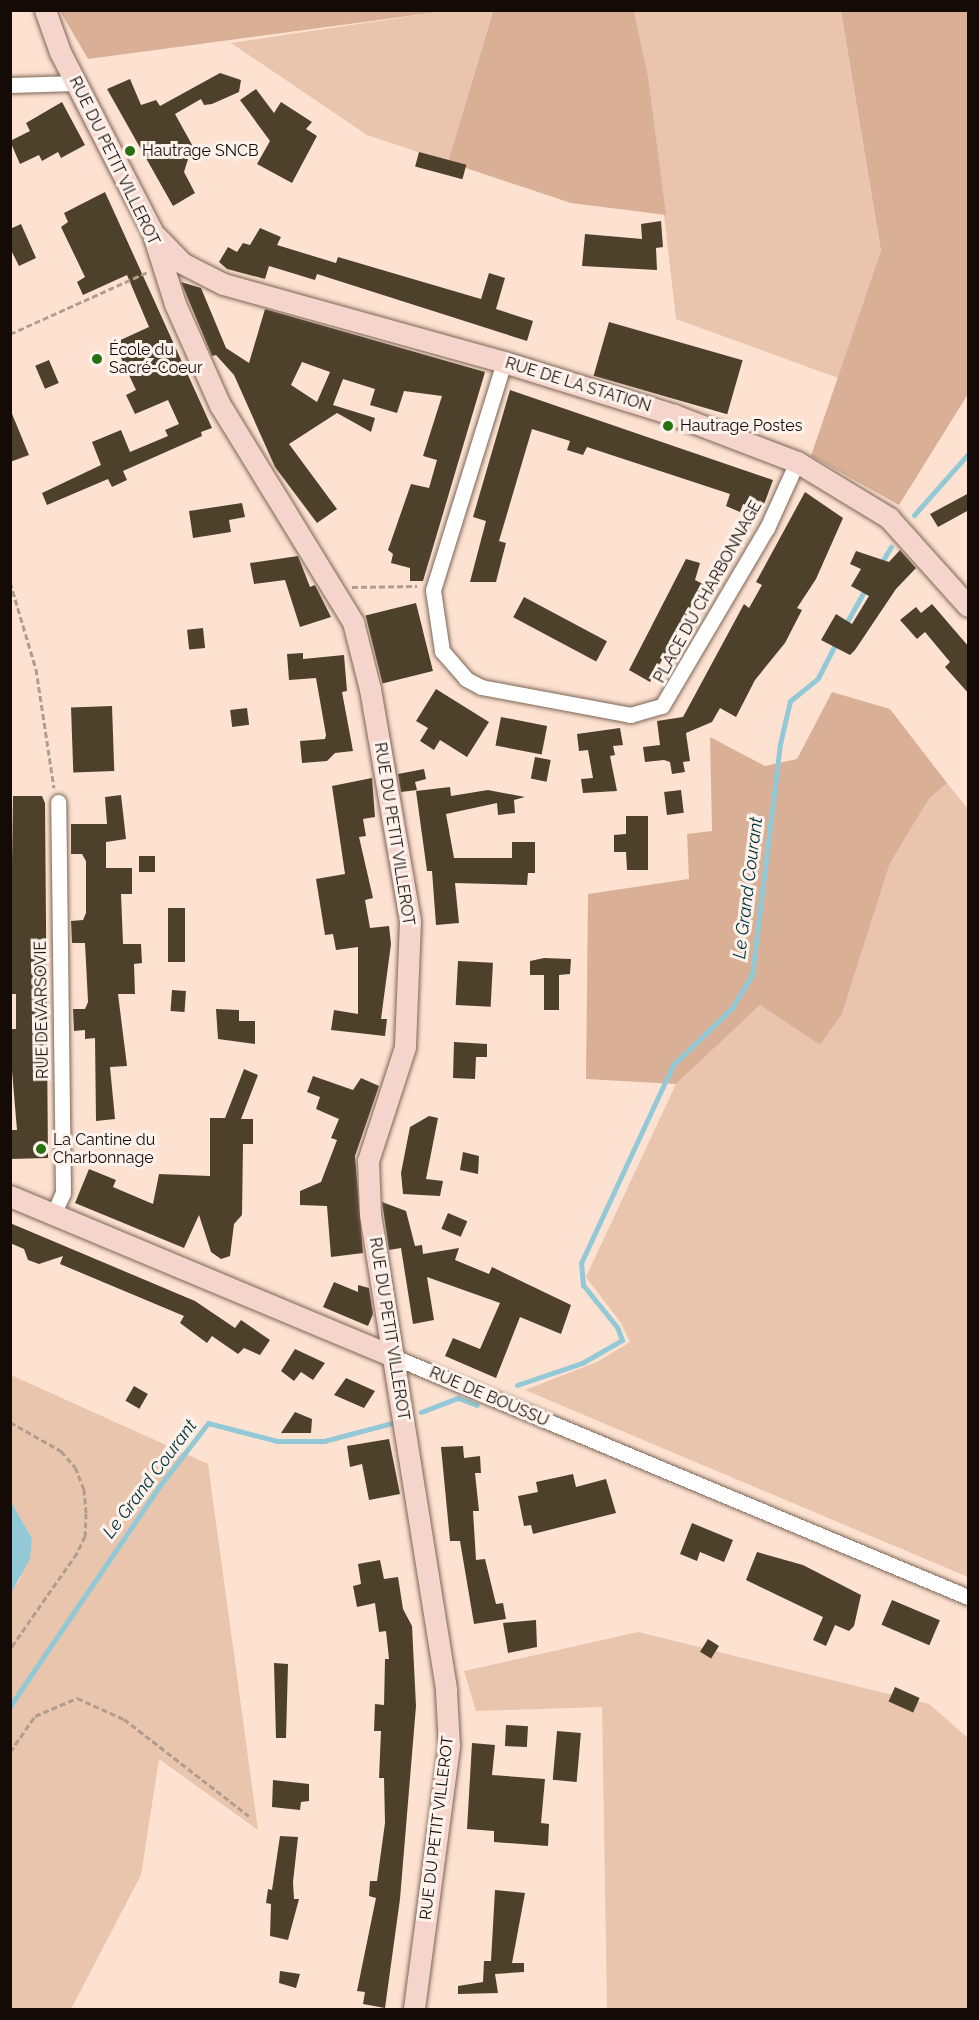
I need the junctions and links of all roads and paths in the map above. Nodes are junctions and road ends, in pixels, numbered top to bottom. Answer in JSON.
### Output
{"nodes":[{"id":1,"x":45,"y":10,"type":"edge"},
{"id":2,"x":76,"y":83,"type":"junction"},
{"id":3,"x":10,"y":85,"type":"edge"},
{"id":4,"x":152,"y":231,"type":"junction"},
{"id":5,"x":163,"y":265,"type":"junction"},
{"id":6,"x":10,"y":334,"type":"edge"},
{"id":7,"x":504,"y":362,"type":"junction"},
{"id":8,"x":797,"y":462,"type":"junction"},
{"id":9,"x":10,"y":582,"type":"edge"},
{"id":10,"x":337,"y":590,"type":"junction"},
{"id":11,"x":434,"y":590,"type":"junction"},
{"id":12,"x":969,"y":606,"type":"edge"},
{"id":13,"x":58,"y":802,"type":"joint"},
{"id":14,"x":10,"y":1196,"type":"edge"},
{"id":15,"x":53,"y":1215,"type":"junction"},
{"id":16,"x":394,"y":1357,"type":"junction"},
{"id":17,"x":10,"y":1422,"type":"edge"},
{"id":18,"x":969,"y":1597,"type":"edge"},
{"id":19,"x":10,"y":1649,"type":"edge"},
{"id":20,"x":10,"y":1752,"type":"edge"},
{"id":21,"x":249,"y":1816,"type":"dead end"},
{"id":22,"x":414,"y":2010,"type":"edge"}],
"edges":[{"from":1,"to":2,"type":"street","name":"RUE DU PETIT VILLEROT"},
{"from":2,"to":3,"type":"street"},
{"from":2,"to":4,"type":"street","name":"RUE DU PETIT VILLEROT"},
{"from":4,"to":5,"type":"street","name":"RUE DU PETIT VILLEROT"},
{"from":4,"to":7,"type":"street","name":"RUE DE LA STATION"},
{"from":5,"to":6,"type":"path"},
{"from":5,"to":10,"type":"street","name":"RUE DU PETIT VILLEROT"},
{"from":7,"to":8,"type":"street","name":"RUE DE LA STATION"},
{"from":7,"to":11,"type":"street","name":"PLACE DU CHARBONNAGE"},
{"from":8,"to":11,"type":"street","name":"PLACE DU CHARBONNAGE"},
{"from":8,"to":12,"type":"street","name":"RUE DE LA STATION"},
{"from":9,"to":13,"type":"path"},
{"from":10,"to":11,"type":"path"},
{"from":10,"to":16,"type":"street","name":"RUE DU PETIT VILLEROT"},
{"from":13,"to":15,"type":"street","name":"RUE DE VARSOVIE"},
{"from":14,"to":15,"type":"street","name":"RUE DE BOUSSU"},
{"from":15,"to":16,"type":"street","name":"RUE DE BOUSSU"},
{"from":16,"to":18,"type":"street","name":"RUE DE BOUSSU"},
{"from":16,"to":22,"type":"street","name":"RUE DU PETIT VILLEROT"},
{"from":17,"to":19,"type":"path"},
{"from":20,"to":21,"type":"path"}]}
